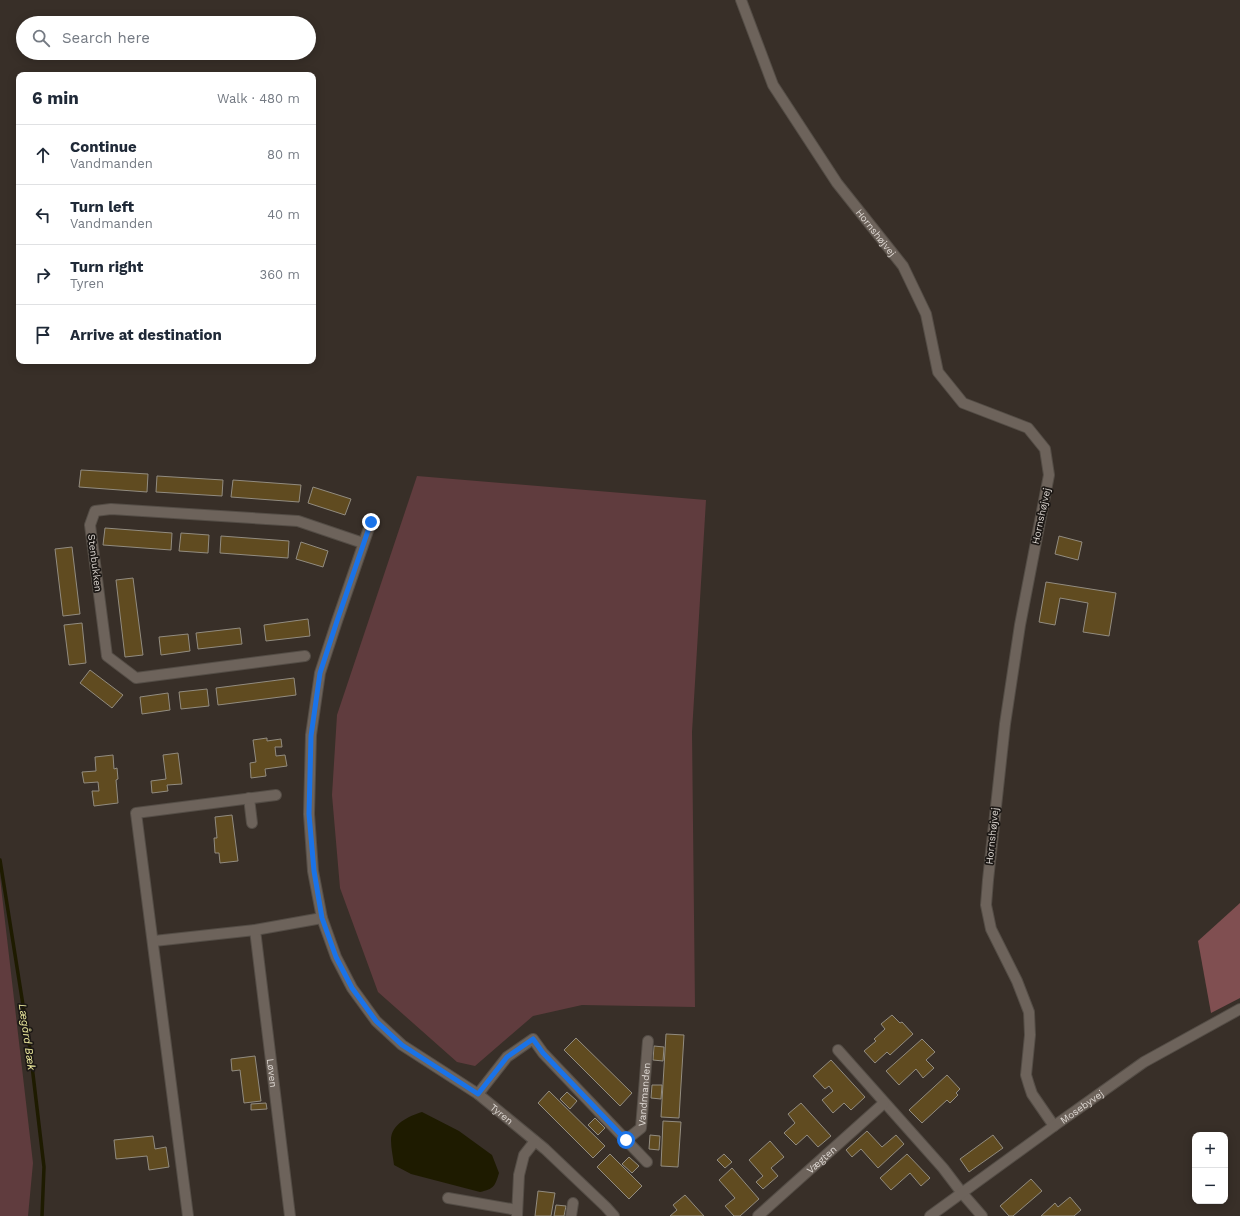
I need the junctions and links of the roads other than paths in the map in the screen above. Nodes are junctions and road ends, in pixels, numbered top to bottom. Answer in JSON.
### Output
{"nodes":[{"id":1,"x":741,"y":0,"type":"edge"},
{"id":2,"x":371,"y":522,"type":"dead end"},
{"id":3,"x":363,"y":543,"type":"junction"},
{"id":4,"x":305,"y":656,"type":"dead end"},
{"id":5,"x":276,"y":795,"type":"dead end"},
{"id":6,"x":249,"y":798,"type":"junction"},
{"id":7,"x":252,"y":823,"type":"dead end"},
{"id":8,"x":322,"y":918,"type":"junction"},
{"id":9,"x":255,"y":930,"type":"junction"},
{"id":10,"x":154,"y":941,"type":"junction"},
{"id":11,"x":1240,"y":1009,"type":"edge"},
{"id":12,"x":648,"y":1041,"type":"dead end"},
{"id":13,"x":838,"y":1050,"type":"dead end"},
{"id":14,"x":478,"y":1094,"type":"junction"},
{"id":15,"x":884,"y":1103,"type":"junction"},
{"id":16,"x":1054,"y":1126,"type":"junction"},
{"id":17,"x":626,"y":1140,"type":"junction"},
{"id":18,"x":535,"y":1141,"type":"junction"},
{"id":19,"x":647,"y":1162,"type":"dead end"},
{"id":20,"x":962,"y":1193,"type":"junction"},
{"id":21,"x":448,"y":1198,"type":"dead end"},
{"id":22,"x":573,"y":1203,"type":"dead end"},
{"id":23,"x":517,"y":1213,"type":"edge"},
{"id":24,"x":188,"y":1216,"type":"edge"},
{"id":25,"x":290,"y":1216,"type":"edge"},
{"id":26,"x":571,"y":1216,"type":"edge"},
{"id":27,"x":614,"y":1216,"type":"edge"},
{"id":28,"x":758,"y":1216,"type":"edge"},
{"id":29,"x":930,"y":1216,"type":"edge"},
{"id":30,"x":982,"y":1216,"type":"edge"}],
"edges":[{"from":1,"to":16,"type":"street","name":"Hornshøjvej"},
{"from":2,"to":3,"type":"street","name":"Tyren"},
{"from":3,"to":4,"type":"street","name":"Stenbukken"},
{"from":3,"to":8,"type":"street","name":"Tyren"},
{"from":5,"to":6,"type":"street"},
{"from":6,"to":7,"type":"street"},
{"from":6,"to":10,"type":"street"},
{"from":8,"to":9,"type":"street"},
{"from":8,"to":14,"type":"street","name":"Tyren"},
{"from":9,"to":10,"type":"street"},
{"from":9,"to":25,"type":"street","name":"Løven"},
{"from":10,"to":24,"type":"street"},
{"from":11,"to":16,"type":"street","name":"Mosebyvej"},
{"from":12,"to":17,"type":"street","name":"Vandmanden"},
{"from":13,"to":15,"type":"street"},
{"from":14,"to":17,"type":"street"},
{"from":14,"to":18,"type":"street","name":"Tyren"},
{"from":15,"to":20,"type":"street"},
{"from":15,"to":28,"type":"street","name":"Vægten"},
{"from":16,"to":20,"type":"street","name":"Mosebyvej"},
{"from":17,"to":19,"type":"street"},
{"from":18,"to":23,"type":"street"},
{"from":18,"to":27,"type":"street","name":"Tyren"},
{"from":20,"to":29,"type":"street","name":"Mosebyvej"},
{"from":20,"to":30,"type":"street"},
{"from":21,"to":23,"type":"street"},
{"from":22,"to":26,"type":"street"}]}
